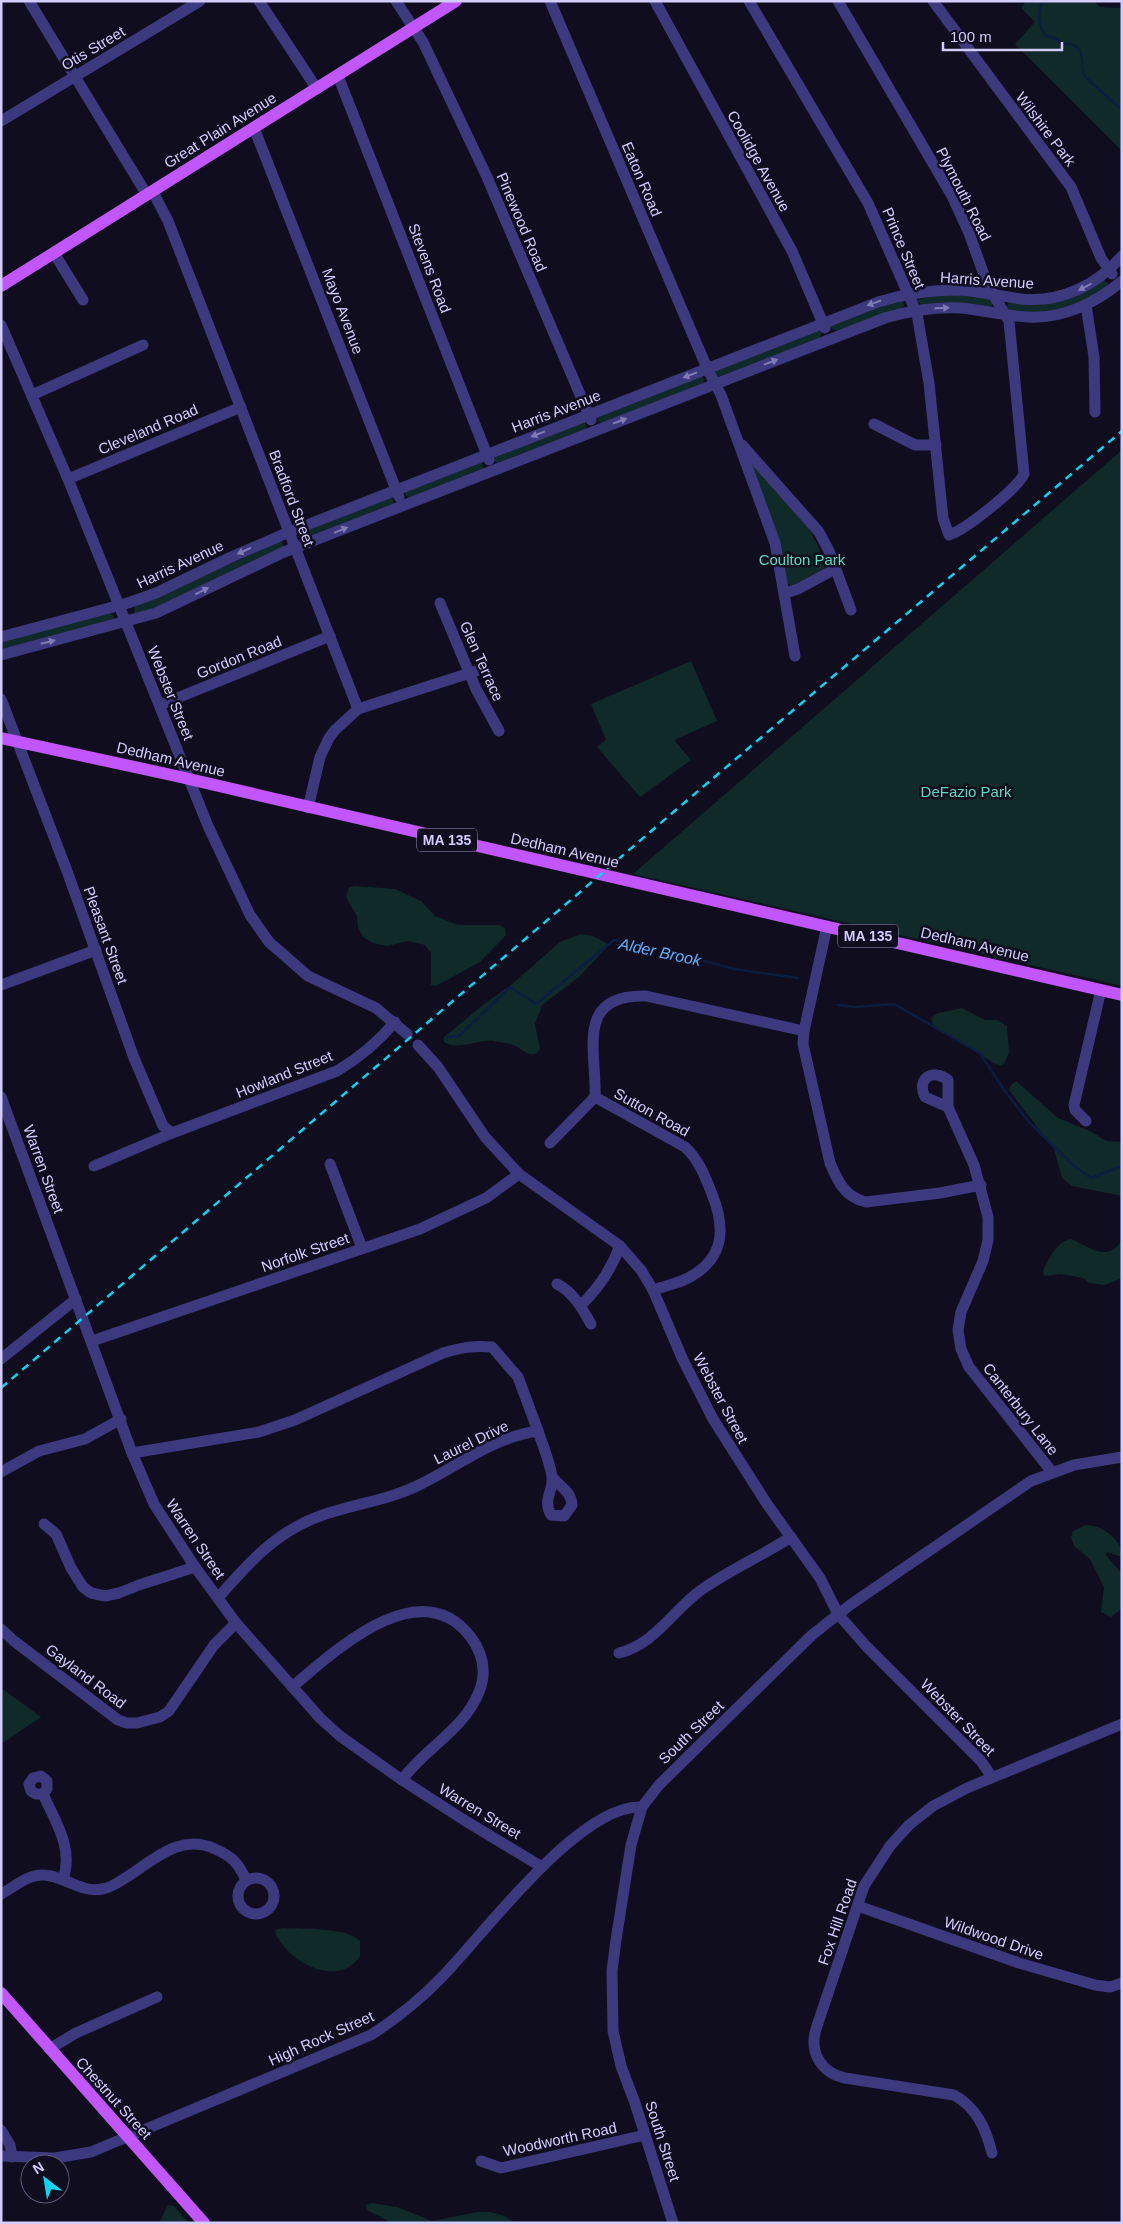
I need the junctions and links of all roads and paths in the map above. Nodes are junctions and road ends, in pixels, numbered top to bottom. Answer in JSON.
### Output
{"nodes":[{"id":1,"x":28,"y":1,"type":"edge"},
{"id":2,"x":200,"y":1,"type":"edge"},
{"id":3,"x":259,"y":1,"type":"edge"},
{"id":4,"x":396,"y":1,"type":"edge"},
{"id":5,"x":456,"y":1,"type":"edge"},
{"id":6,"x":550,"y":1,"type":"edge"},
{"id":7,"x":655,"y":1,"type":"edge"},
{"id":8,"x":750,"y":1,"type":"edge"},
{"id":9,"x":838,"y":1,"type":"edge"},
{"id":10,"x":933,"y":1,"type":"edge"},
{"id":11,"x":414,"y":28,"type":"junction"},
{"id":12,"x":338,"y":76,"type":"junction"},
{"id":13,"x":75,"y":77,"type":"junction"},
{"id":14,"x":317,"y":89,"type":"junction"},
{"id":15,"x":1,"y":121,"type":"edge"},
{"id":16,"x":254,"y":128,"type":"junction"},
{"id":17,"x":150,"y":194,"type":"junction"},
{"id":18,"x":54,"y":253,"type":"junction"},
{"id":19,"x":1122,"y":256,"type":"edge"},
{"id":20,"x":1108,"y":270,"type":"junction"},
{"id":21,"x":1120,"y":282,"type":"edge"},
{"id":22,"x":1,"y":286,"type":"edge"},
{"id":23,"x":908,"y":294,"type":"junction"},
{"id":24,"x":993,"y":295,"type":"junction"},
{"id":25,"x":83,"y":300,"type":"dead end"},
{"id":26,"x":1086,"y":305,"type":"junction"},
{"id":27,"x":915,"y":310,"type":"junction"},
{"id":28,"x":1006,"y":314,"type":"junction"},
{"id":29,"x":823,"y":323,"type":"junction"},
{"id":30,"x":1,"y":325,"type":"edge"},
{"id":31,"x":830,"y":339,"type":"junction"},
{"id":32,"x":143,"y":345,"type":"dead end"},
{"id":33,"x":707,"y":368,"type":"junction"},
{"id":34,"x":715,"y":384,"type":"junction"},
{"id":35,"x":32,"y":394,"type":"junction"},
{"id":36,"x":240,"y":408,"type":"junction"},
{"id":37,"x":1095,"y":412,"type":"dead end"},
{"id":38,"x":589,"y":414,"type":"junction"},
{"id":39,"x":874,"y":424,"type":"dead end"},
{"id":40,"x":596,"y":430,"type":"junction"},
{"id":41,"x":739,"y":441,"type":"junction"},
{"id":42,"x":936,"y":445,"type":"junction"},
{"id":43,"x":486,"y":454,"type":"junction"},
{"id":44,"x":493,"y":471,"type":"junction"},
{"id":45,"x":68,"y":479,"type":"junction"},
{"id":46,"x":397,"y":490,"type":"junction"},
{"id":47,"x":403,"y":505,"type":"junction"},
{"id":48,"x":289,"y":532,"type":"junction"},
{"id":49,"x":949,"y":535,"type":"joint"},
{"id":50,"x":295,"y":548,"type":"junction"},
{"id":51,"x":835,"y":569,"type":"junction"},
{"id":52,"x":785,"y":593,"type":"junction"},
{"id":53,"x":440,"y":603,"type":"dead end"},
{"id":54,"x":119,"y":605,"type":"junction"},
{"id":55,"x":851,"y":610,"type":"dead end"},
{"id":56,"x":126,"y":622,"type":"junction"},
{"id":57,"x":330,"y":636,"type":"junction"},
{"id":58,"x":1,"y":637,"type":"edge"},
{"id":59,"x":1,"y":655,"type":"edge"},
{"id":60,"x":795,"y":656,"type":"dead end"},
{"id":61,"x":473,"y":673,"type":"junction"},
{"id":62,"x":1,"y":699,"type":"edge"},
{"id":63,"x":160,"y":705,"type":"junction"},
{"id":64,"x":358,"y":709,"type":"junction"},
{"id":65,"x":499,"y":731,"type":"dead end"},
{"id":66,"x":1,"y":738,"type":"edge"},
{"id":67,"x":18,"y":742,"type":"junction"},
{"id":68,"x":190,"y":780,"type":"junction"},
{"id":69,"x":308,"y":808,"type":"junction"},
{"id":70,"x":827,"y":926,"type":"junction"},
{"id":71,"x":96,"y":950,"type":"junction"},
{"id":72,"x":1,"y":985,"type":"edge"},
{"id":73,"x":1101,"y":990,"type":"junction"},
{"id":74,"x":1122,"y":995,"type":"edge"},
{"id":75,"x":394,"y":1022,"type":"junction"},
{"id":76,"x":804,"y":1031,"type":"junction"},
{"id":77,"x":407,"y":1034,"type":"dead end"},
{"id":78,"x":418,"y":1045,"type":"dead end"},
{"id":79,"x":1,"y":1097,"type":"edge"},
{"id":80,"x":595,"y":1098,"type":"junction"},
{"id":81,"x":948,"y":1108,"type":"dead end"},
{"id":82,"x":1086,"y":1121,"type":"dead end"},
{"id":83,"x":172,"y":1133,"type":"junction"},
{"id":84,"x":550,"y":1143,"type":"dead end"},
{"id":85,"x":330,"y":1164,"type":"dead end"},
{"id":86,"x":94,"y":1166,"type":"dead end"},
{"id":87,"x":519,"y":1174,"type":"junction"},
{"id":88,"x":981,"y":1185,"type":"junction"},
{"id":89,"x":620,"y":1246,"type":"junction"},
{"id":90,"x":362,"y":1248,"type":"junction"},
{"id":91,"x":557,"y":1284,"type":"dead end"},
{"id":92,"x":653,"y":1290,"type":"junction"},
{"id":93,"x":76,"y":1299,"type":"junction"},
{"id":94,"x":581,"y":1305,"type":"junction"},
{"id":95,"x":591,"y":1324,"type":"dead end"},
{"id":96,"x":92,"y":1341,"type":"junction"},
{"id":97,"x":1,"y":1359,"type":"edge"},
{"id":98,"x":121,"y":1419,"type":"junction"},
{"id":99,"x":538,"y":1431,"type":"junction"},
{"id":100,"x":132,"y":1453,"type":"junction"},
{"id":101,"x":1122,"y":1457,"type":"edge"},
{"id":102,"x":1,"y":1472,"type":"edge"},
{"id":103,"x":1052,"y":1472,"type":"junction"},
{"id":104,"x":552,"y":1478,"type":"dead end"},
{"id":105,"x":44,"y":1524,"type":"dead end"},
{"id":106,"x":791,"y":1537,"type":"junction"},
{"id":107,"x":195,"y":1566,"type":"junction"},
{"id":108,"x":218,"y":1598,"type":"junction"},
{"id":109,"x":838,"y":1614,"type":"junction"},
{"id":110,"x":236,"y":1623,"type":"junction"},
{"id":111,"x":1,"y":1629,"type":"edge"},
{"id":112,"x":619,"y":1653,"type":"dead end"},
{"id":113,"x":292,"y":1687,"type":"junction"},
{"id":114,"x":1122,"y":1724,"type":"edge"},
{"id":115,"x":992,"y":1777,"type":"junction"},
{"id":116,"x":402,"y":1780,"type":"junction"},
{"id":117,"x":43,"y":1794,"type":"dead end"},
{"id":118,"x":642,"y":1807,"type":"junction"},
{"id":119,"x":542,"y":1867,"type":"junction"},
{"id":120,"x":63,"y":1879,"type":"junction"},
{"id":121,"x":246,"y":1880,"type":"dead end"},
{"id":122,"x":1,"y":1894,"type":"edge"},
{"id":123,"x":858,"y":1906,"type":"junction"},
{"id":124,"x":1122,"y":1983,"type":"edge"},
{"id":125,"x":1,"y":1994,"type":"edge"},
{"id":126,"x":157,"y":1997,"type":"dead end"},
{"id":127,"x":50,"y":2049,"type":"junction"},
{"id":128,"x":1,"y":2130,"type":"edge"},
{"id":129,"x":645,"y":2135,"type":"junction"},
{"id":130,"x":128,"y":2137,"type":"junction"},
{"id":131,"x":992,"y":2153,"type":"dead end"},
{"id":132,"x":7,"y":2157,"type":"edge"},
{"id":133,"x":481,"y":2161,"type":"dead end"},
{"id":134,"x":204,"y":2223,"type":"edge"},
{"id":135,"x":673,"y":2223,"type":"edge"}],
"edges":[{"from":1,"to":13,"type":"street","name":"Bradford Street"},
{"from":2,"to":13,"type":"street","name":"Otis Street"},
{"from":3,"to":14,"type":"street"},
{"from":4,"to":11,"type":"street","name":"Pinewood Road"},
{"from":5,"to":11,"type":"main road","name":"Great Plain Avenue"},
{"from":6,"to":33,"type":"street","name":"Eaton Road"},
{"from":7,"to":29,"type":"street","name":"Coolidge Avenue"},
{"from":8,"to":23,"type":"street","name":"Prince Street"},
{"from":9,"to":24,"type":"street","name":"Plymouth Road"},
{"from":10,"to":20,"type":"street","name":"Wilshire Park"},
{"from":11,"to":12,"type":"main road","name":"Great Plain Avenue"},
{"from":11,"to":38,"type":"street","name":"Pinewood Road"},
{"from":12,"to":14,"type":"main road","name":"Great Plain Avenue"},
{"from":12,"to":43,"type":"street","name":"Stevens Road"},
{"from":13,"to":15,"type":"street","name":"Otis Street"},
{"from":13,"to":17,"type":"street","name":"Bradford Street"},
{"from":14,"to":16,"type":"main road","name":"Great Plain Avenue"},
{"from":16,"to":17,"type":"main road","name":"Great Plain Avenue"},
{"from":16,"to":46,"type":"street","name":"Mayo Avenue"},
{"from":17,"to":18,"type":"main road","name":"Great Plain Avenue"},
{"from":17,"to":36,"type":"street","name":"Bradford Street"},
{"from":18,"to":22,"type":"main road","name":"Great Plain Avenue"},
{"from":18,"to":25,"type":"street"},
{"from":19,"to":20,"type":"street","name":"Harris Avenue"},
{"from":20,"to":21,"type":"street","name":"Wilshire Park"},
{"from":20,"to":24,"type":"street","name":"Harris Avenue","one_way":true},
{"from":21,"to":26,"type":"street","name":"Harris Avenue"},
{"from":23,"to":24,"type":"street","name":"Harris Avenue"},
{"from":23,"to":27,"type":"street","name":"Prince Street"},
{"from":23,"to":29,"type":"street","name":"Harris Avenue","one_way":true},
{"from":24,"to":28,"type":"street","name":"Plymouth Road"},
{"from":26,"to":28,"type":"street","name":"Harris Avenue"},
{"from":26,"to":37,"type":"street"},
{"from":27,"to":28,"type":"street","name":"Harris Avenue","one_way":true},
{"from":27,"to":31,"type":"street","name":"Harris Avenue"},
{"from":27,"to":42,"type":"street","name":"Prince Street"},
{"from":28,"to":49,"type":"street","name":"Plymouth Road"},
{"from":29,"to":31,"type":"street","name":"Coolidge Avenue"},
{"from":29,"to":33,"type":"street","name":"Harris Avenue"},
{"from":30,"to":35,"type":"street","name":"Webster Street"},
{"from":34,"to":31,"type":"street","name":"Harris Avenue","one_way":true},
{"from":32,"to":35,"type":"street"},
{"from":33,"to":34,"type":"street"},
{"from":33,"to":38,"type":"street","name":"Harris Avenue","one_way":true},
{"from":40,"to":34,"type":"street","name":"Harris Avenue","one_way":true},
{"from":34,"to":41,"type":"street"},
{"from":35,"to":45,"type":"street","name":"Webster Street"},
{"from":36,"to":45,"type":"street","name":"Cleveland Road"},
{"from":36,"to":48,"type":"street","name":"Bradford Street"},
{"from":38,"to":40,"type":"street","name":"Pinewood Road"},
{"from":38,"to":43,"type":"street","name":"Harris Avenue","one_way":true},
{"from":39,"to":42,"type":"street"},
{"from":40,"to":44,"type":"street","name":"Harris Avenue"},
{"from":41,"to":51,"type":"street"},
{"from":41,"to":52,"type":"street"},
{"from":42,"to":49,"type":"street","name":"Prince Street"},
{"from":43,"to":44,"type":"street","name":"Stevens Road"},
{"from":43,"to":46,"type":"street","name":"Harris Avenue"},
{"from":44,"to":47,"type":"street","name":"Harris Avenue"},
{"from":45,"to":54,"type":"street","name":"Webster Street"},
{"from":46,"to":47,"type":"street","name":"Mayo Avenue"},
{"from":46,"to":48,"type":"street","name":"Harris Avenue"},
{"from":50,"to":47,"type":"street","name":"Harris Avenue","one_way":true},
{"from":48,"to":50,"type":"street","name":"Bradford Street"},
{"from":48,"to":54,"type":"street","name":"Harris Avenue","one_way":true},
{"from":56,"to":50,"type":"street","name":"Harris Avenue","one_way":true},
{"from":50,"to":57,"type":"street","name":"Bradford Street"},
{"from":51,"to":52,"type":"street"},
{"from":51,"to":55,"type":"street"},
{"from":52,"to":60,"type":"street"},
{"from":53,"to":61,"type":"street","name":"Glen Terrace"},
{"from":54,"to":56,"type":"street","name":"Webster Street"},
{"from":54,"to":58,"type":"street","name":"Harris Avenue"},
{"from":59,"to":56,"type":"street","name":"Harris Avenue","one_way":true},
{"from":56,"to":63,"type":"street","name":"Webster Street"},
{"from":57,"to":63,"type":"street","name":"Gordon Road"},
{"from":57,"to":64,"type":"street","name":"Bradford Street"},
{"from":61,"to":64,"type":"street"},
{"from":61,"to":65,"type":"street","name":"Glen Terrace"},
{"from":62,"to":67,"type":"street","name":"Pleasant Street"},
{"from":63,"to":68,"type":"street","name":"Webster Street"},
{"from":64,"to":69,"type":"street"},
{"from":66,"to":67,"type":"main road","name":"Dedham Avenue","number":"MA 135"},
{"from":67,"to":68,"type":"main road","name":"Dedham Avenue","number":"MA 135"},
{"from":67,"to":71,"type":"street","name":"Pleasant Street"},
{"from":68,"to":69,"type":"main road","name":"Dedham Avenue","number":"MA 135"},
{"from":68,"to":75,"type":"street","name":"Webster Street"},
{"from":69,"to":70,"type":"main road","name":"Dedham Avenue","number":"MA 135"},
{"from":70,"to":73,"type":"main road","name":"Dedham Avenue","number":"MA 135"},
{"from":70,"to":76,"type":"street"},
{"from":71,"to":72,"type":"street"},
{"from":71,"to":83,"type":"street","name":"Pleasant Street"},
{"from":73,"to":74,"type":"main road","name":"Dedham Avenue","number":"MA 135"},
{"from":73,"to":82,"type":"street"},
{"from":75,"to":77,"type":"street","name":"Webster Street"},
{"from":75,"to":83,"type":"street","name":"Howland Street"},
{"from":76,"to":80,"type":"street","name":"Sutton Road"},
{"from":76,"to":88,"type":"street"},
{"from":78,"to":87,"type":"street","name":"Webster Street"},
{"from":79,"to":93,"type":"street","name":"Warren Street"},
{"from":80,"to":84,"type":"street"},
{"from":80,"to":92,"type":"street","name":"Sutton Road"},
{"from":81,"to":88,"type":"street","name":"Canterbury Lane"},
{"from":83,"to":86,"type":"street","name":"Howland Street"},
{"from":85,"to":90,"type":"street"},
{"from":87,"to":89,"type":"street","name":"Webster Street"},
{"from":87,"to":90,"type":"street","name":"Norfolk Street"},
{"from":88,"to":103,"type":"street","name":"Canterbury Lane"},
{"from":89,"to":92,"type":"street","name":"Webster Street"},
{"from":89,"to":94,"type":"street"},
{"from":90,"to":96,"type":"street","name":"Norfolk Street"},
{"from":91,"to":94,"type":"street"},
{"from":92,"to":106,"type":"street","name":"Webster Street"},
{"from":93,"to":96,"type":"street","name":"Warren Street"},
{"from":93,"to":97,"type":"street"},
{"from":94,"to":95,"type":"street"},
{"from":96,"to":98,"type":"street","name":"Warren Street"},
{"from":98,"to":100,"type":"street","name":"Warren Street"},
{"from":98,"to":102,"type":"street"},
{"from":99,"to":100,"type":"street"},
{"from":99,"to":104,"type":"street"},
{"from":99,"to":108,"type":"street","name":"Laurel Drive"},
{"from":100,"to":107,"type":"street","name":"Warren Street"},
{"from":101,"to":103,"type":"street","name":"South Street"},
{"from":103,"to":109,"type":"street","name":"South Street"},
{"from":105,"to":107,"type":"street"},
{"from":106,"to":109,"type":"street","name":"Webster Street"},
{"from":106,"to":112,"type":"street"},
{"from":107,"to":108,"type":"street","name":"Warren Street"},
{"from":108,"to":110,"type":"street","name":"Warren Street"},
{"from":109,"to":115,"type":"street","name":"Webster Street"},
{"from":109,"to":118,"type":"street","name":"South Street"},
{"from":110,"to":111,"type":"street","name":"Gayland Road"},
{"from":110,"to":113,"type":"street","name":"Warren Street"},
{"from":113,"to":116,"type":"street","name":"Warren Street"},
{"from":113,"to":116,"type":"street"},
{"from":114,"to":115,"type":"street","name":"Fox Hill Road"},
{"from":115,"to":123,"type":"street","name":"Fox Hill Road"},
{"from":116,"to":119,"type":"street","name":"Warren Street"},
{"from":117,"to":120,"type":"street"},
{"from":118,"to":119,"type":"street","name":"High Rock Street"},
{"from":118,"to":129,"type":"street","name":"South Street"},
{"from":119,"to":130,"type":"street","name":"High Rock Street"},
{"from":120,"to":121,"type":"street"},
{"from":120,"to":122,"type":"street"},
{"from":123,"to":124,"type":"street","name":"Wildwood Drive"},
{"from":123,"to":131,"type":"street","name":"Fox Hill Road"},
{"from":125,"to":127,"type":"main road","name":"Chestnut Street"},
{"from":126,"to":127,"type":"street"},
{"from":127,"to":130,"type":"main road","name":"Chestnut Street"},
{"from":128,"to":132,"type":"street"},
{"from":129,"to":133,"type":"street","name":"Woodworth Road"},
{"from":129,"to":135,"type":"street","name":"South Street"},
{"from":130,"to":132,"type":"street","name":"High Rock Street"},
{"from":130,"to":134,"type":"main road","name":"Chestnut Street"}]}
